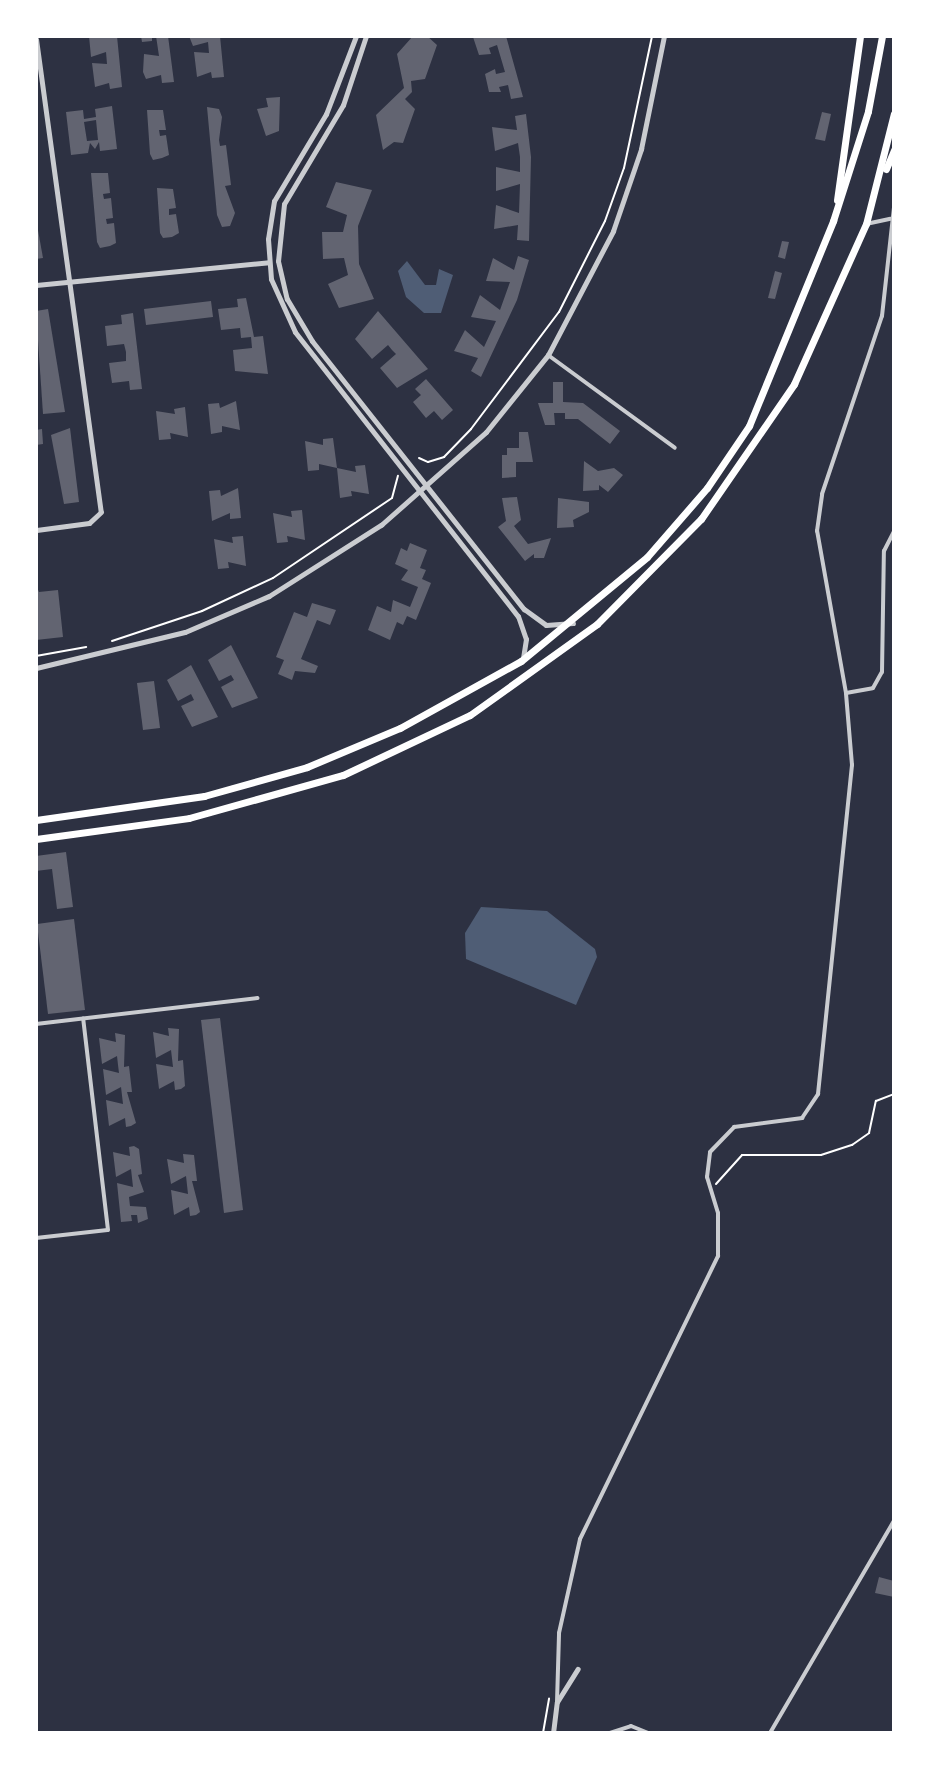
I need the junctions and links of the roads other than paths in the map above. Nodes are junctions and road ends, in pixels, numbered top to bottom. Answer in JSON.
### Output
{"nodes":[{"id":1,"x":356,"y":36,"type":"edge"},
{"id":2,"x":366,"y":36,"type":"edge"},
{"id":3,"x":664,"y":36,"type":"edge"},
{"id":4,"x":860,"y":36,"type":"edge"},
{"id":5,"x":882,"y":36,"type":"edge"},
{"id":6,"x":36,"y":39,"type":"edge"},
{"id":7,"x":894,"y":113,"type":"edge"},
{"id":8,"x":894,"y":150,"type":"edge"},
{"id":9,"x":877,"y":189,"type":"junction"},
{"id":10,"x":894,"y":207,"type":"edge"},
{"id":11,"x":890,"y":219,"type":"junction"},
{"id":12,"x":833,"y":221,"type":"junction"},
{"id":13,"x":866,"y":224,"type":"junction"},
{"id":14,"x":278,"y":261,"type":"junction"},
{"id":15,"x":268,"y":263,"type":"junction"},
{"id":16,"x":67,"y":281,"type":"junction"},
{"id":17,"x":36,"y":285,"type":"edge"},
{"id":18,"x":548,"y":355,"type":"junction"},
{"id":19,"x":675,"y":448,"type":"dead end"},
{"id":20,"x":430,"y":486,"type":"junction"},
{"id":21,"x":421,"y":494,"type":"junction"},
{"id":22,"x":36,"y":530,"type":"edge"},
{"id":23,"x":894,"y":531,"type":"edge"},
{"id":24,"x":573,"y":623,"type":"junction"},
{"id":25,"x":521,"y":661,"type":"junction"},
{"id":26,"x":36,"y":668,"type":"edge"},
{"id":27,"x":846,"y":693,"type":"junction"},
{"id":28,"x":36,"y":820,"type":"edge"},
{"id":29,"x":36,"y":839,"type":"edge"},
{"id":30,"x":257,"y":998,"type":"dead end"},
{"id":31,"x":83,"y":1018,"type":"junction"},
{"id":32,"x":36,"y":1024,"type":"edge"},
{"id":33,"x":36,"y":1238,"type":"edge"},
{"id":34,"x":894,"y":1521,"type":"edge"},
{"id":35,"x":578,"y":1669,"type":"dead end"},
{"id":36,"x":557,"y":1702,"type":"junction"},
{"id":37,"x":553,"y":1733,"type":"edge"},
{"id":38,"x":610,"y":1733,"type":"edge"},
{"id":39,"x":648,"y":1733,"type":"edge"},
{"id":40,"x":770,"y":1733,"type":"edge"}],
"edges":[{"from":1,"to":15,"type":"street"},
{"from":2,"to":14,"type":"street"},
{"from":3,"to":18,"type":"street"},
{"from":4,"to":12,"type":"highway"},
{"from":5,"to":12,"type":"highway"},
{"from":6,"to":16,"type":"street"},
{"from":7,"to":9,"type":"highway"},
{"from":8,"to":9,"type":"highway"},
{"from":9,"to":13,"type":"highway"},
{"from":10,"to":11,"type":"street"},
{"from":11,"to":13,"type":"street"},
{"from":11,"to":27,"type":"street"},
{"from":12,"to":24,"type":"highway"},
{"from":13,"to":29,"type":"highway"},
{"from":14,"to":15,"type":"street"},
{"from":14,"to":20,"type":"street"},
{"from":15,"to":16,"type":"street"},
{"from":15,"to":21,"type":"street"},
{"from":16,"to":17,"type":"street"},
{"from":16,"to":22,"type":"street"},
{"from":18,"to":19,"type":"street"},
{"from":18,"to":20,"type":"street"},
{"from":20,"to":21,"type":"street"},
{"from":20,"to":24,"type":"street"},
{"from":21,"to":25,"type":"street"},
{"from":21,"to":26,"type":"street"},
{"from":23,"to":27,"type":"street"},
{"from":24,"to":25,"type":"highway"},
{"from":25,"to":28,"type":"highway"},
{"from":27,"to":36,"type":"street"},
{"from":30,"to":31,"type":"street"},
{"from":31,"to":32,"type":"street"},
{"from":31,"to":33,"type":"street"},
{"from":34,"to":40,"type":"street"},
{"from":35,"to":36,"type":"street"},
{"from":36,"to":37,"type":"street"},
{"from":38,"to":39,"type":"street"}]}
